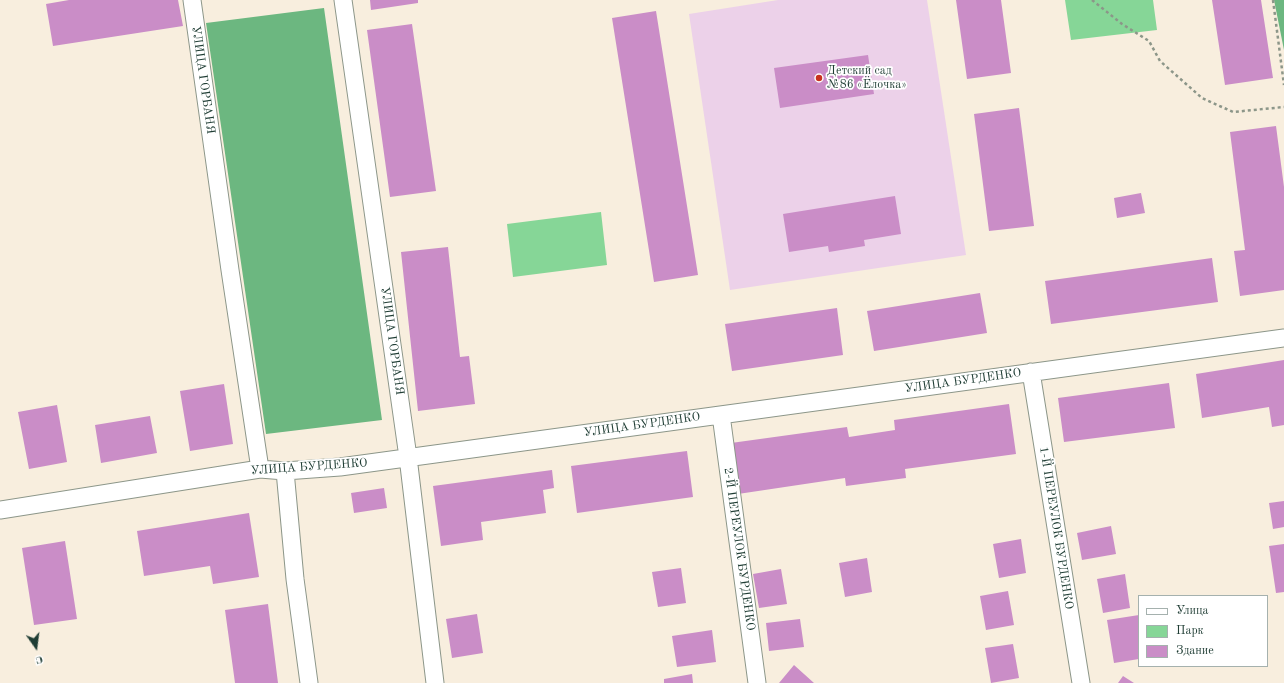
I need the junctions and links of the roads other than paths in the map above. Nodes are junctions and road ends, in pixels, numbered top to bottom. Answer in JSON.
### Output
{"nodes":[{"id":1,"x":192,"y":0,"type":"edge"},
{"id":2,"x":343,"y":0,"type":"edge"},
{"id":3,"x":1284,"y":338,"type":"edge"},
{"id":4,"x":1031,"y":372,"type":"junction"},
{"id":5,"x":721,"y":415,"type":"junction"},
{"id":6,"x":408,"y":457,"type":"junction"},
{"id":7,"x":260,"y":470,"type":"junction"},
{"id":8,"x":285,"y":471,"type":"junction"},
{"id":9,"x":0,"y":510,"type":"edge"},
{"id":10,"x":309,"y":683,"type":"edge"},
{"id":11,"x":435,"y":683,"type":"edge"},
{"id":12,"x":757,"y":683,"type":"edge"},
{"id":13,"x":1081,"y":683,"type":"edge"}],
"edges":[{"from":1,"to":7,"type":"street","name":"УЛИЦА ГОРБАНЯ"},
{"from":2,"to":6,"type":"street","name":"УЛИЦА ГОРБАНЯ"},
{"from":3,"to":4,"type":"street","name":"УЛИЦА БУРДЕНКО"},
{"from":4,"to":5,"type":"street","name":"УЛИЦА БУРДЕНКО"},
{"from":4,"to":13,"type":"street","name":"1-Й ПЕРЕУЛОК БУРДЕНКО"},
{"from":5,"to":6,"type":"street","name":"УЛИЦА БУРДЕНКО"},
{"from":5,"to":12,"type":"street","name":"2-Й ПЕРЕУЛОК БУРДЕНКО"},
{"from":6,"to":8,"type":"street","name":"УЛИЦА БУРДЕНКО"},
{"from":6,"to":11,"type":"street","name":"УЛИЦА ГОРБАНЯ"},
{"from":7,"to":8,"type":"street","name":"УЛИЦА БУРДЕНКО"},
{"from":7,"to":9,"type":"street","name":"УЛИЦА БУРДЕНКО"},
{"from":8,"to":10,"type":"street"}]}
